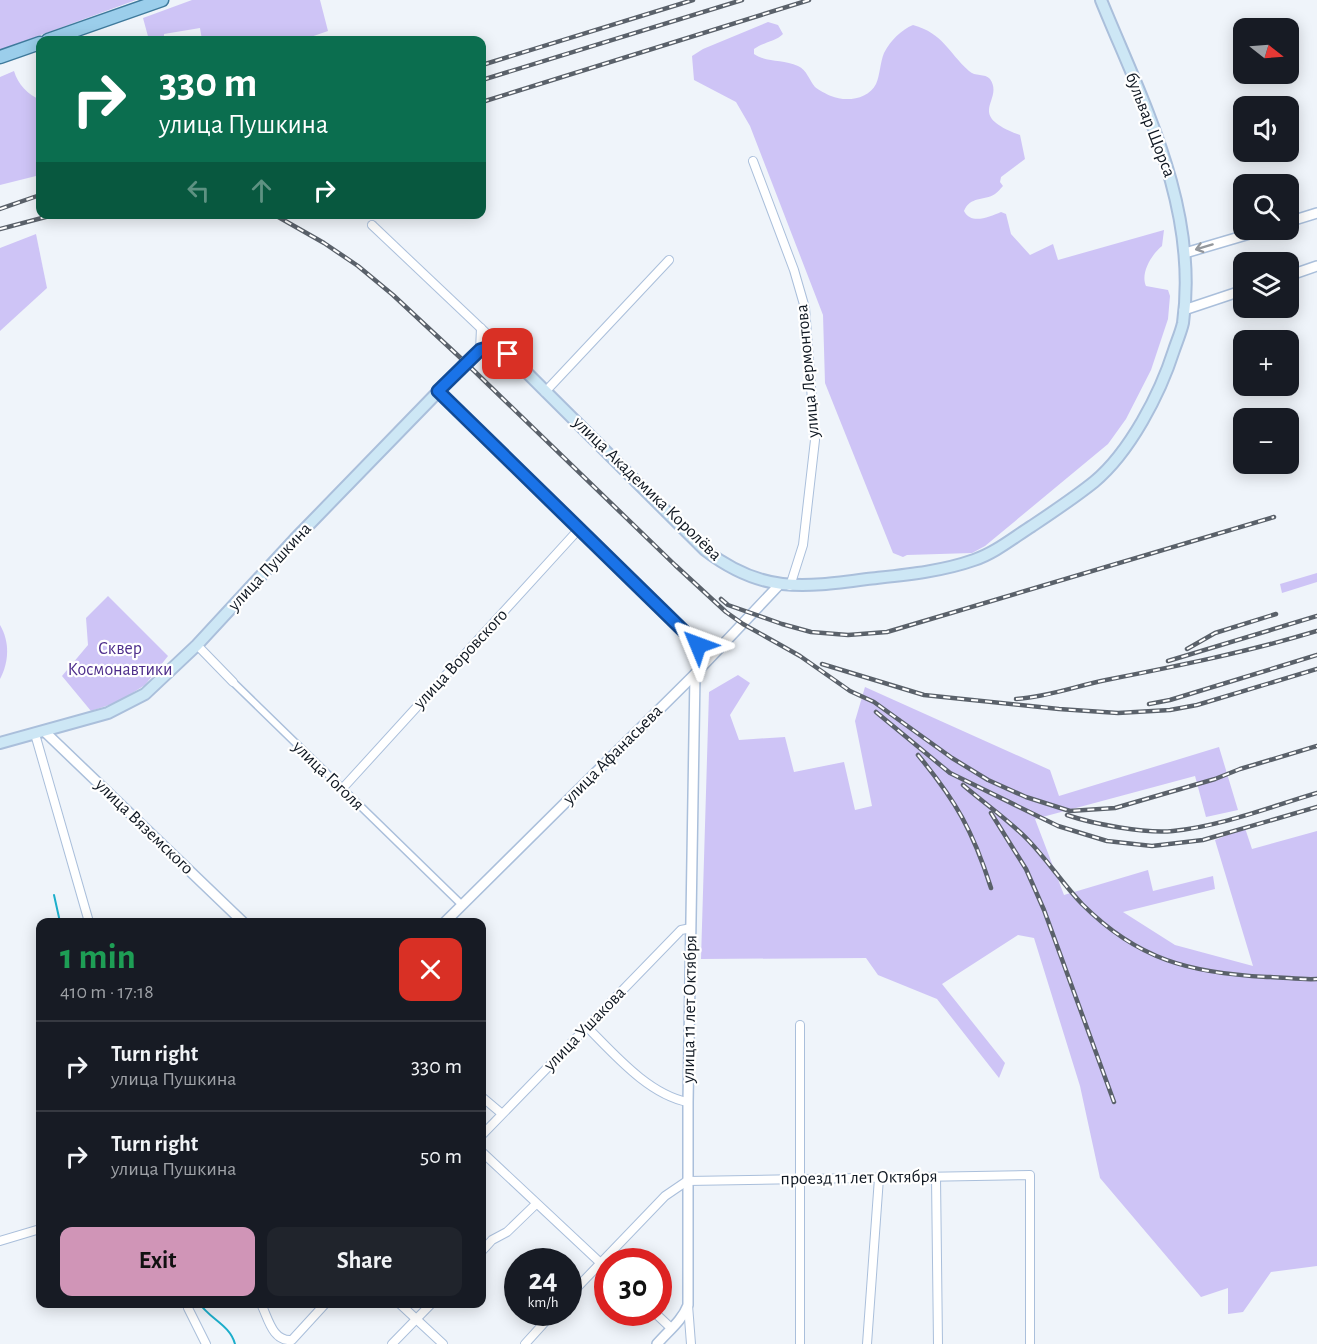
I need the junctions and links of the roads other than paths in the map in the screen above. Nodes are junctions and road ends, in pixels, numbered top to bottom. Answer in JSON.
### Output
{"nodes":[{"id":1,"x":162,"y":0,"type":"edge"},
{"id":2,"x":1101,"y":0,"type":"edge"},
{"id":3,"x":59,"y":36,"type":"edge"},
{"id":4,"x":36,"y":44,"type":"edge"},
{"id":5,"x":0,"y":57,"type":"edge"},
{"id":6,"x":753,"y":161,"type":"dead end"},
{"id":7,"x":1317,"y":213,"type":"edge"},
{"id":8,"x":1299,"y":219,"type":"edge"},
{"id":9,"x":372,"y":225,"type":"dead end"},
{"id":10,"x":1233,"y":239,"type":"edge"},
{"id":11,"x":1185,"y":253,"type":"junction"},
{"id":12,"x":669,"y":260,"type":"dead end"},
{"id":13,"x":1317,"y":266,"type":"edge"},
{"id":14,"x":1299,"y":272,"type":"edge"},
{"id":15,"x":1233,"y":294,"type":"edge"},
{"id":16,"x":1184,"y":310,"type":"junction"},
{"id":17,"x":481,"y":327,"type":"junction"},
{"id":18,"x":480,"y":350,"type":"junction"},
{"id":19,"x":508,"y":354,"type":"junction"},
{"id":20,"x":438,"y":391,"type":"junction"},
{"id":21,"x":546,"y":392,"type":"junction"},
{"id":22,"x":579,"y":529,"type":"junction"},
{"id":23,"x":784,"y":586,"type":"junction"},
{"id":24,"x":197,"y":645,"type":"junction"},
{"id":25,"x":711,"y":657,"type":"junction"},
{"id":26,"x":695,"y":675,"type":"junction"},
{"id":27,"x":233,"y":682,"type":"joint"},
{"id":28,"x":40,"y":733,"type":"junction"},
{"id":29,"x":0,"y":743,"type":"edge"},
{"id":30,"x":342,"y":789,"type":"junction"},
{"id":31,"x":462,"y":905,"type":"junction"},
{"id":32,"x":88,"y":918,"type":"edge"},
{"id":33,"x":239,"y":918,"type":"edge"},
{"id":34,"x":449,"y":918,"type":"edge"},
{"id":35,"x":691,"y":928,"type":"junction"},
{"id":36,"x":800,"y":1025,"type":"dead end"},
{"id":37,"x":587,"y":1027,"type":"junction"},
{"id":38,"x":486,"y":1100,"type":"edge"},
{"id":39,"x":688,"y":1102,"type":"junction"},
{"id":40,"x":501,"y":1113,"type":"junction"},
{"id":41,"x":486,"y":1130,"type":"edge"},
{"id":42,"x":486,"y":1156,"type":"edge"},
{"id":43,"x":936,"y":1177,"type":"junction"},
{"id":44,"x":879,"y":1178,"type":"junction"},
{"id":45,"x":801,"y":1179,"type":"junction"},
{"id":46,"x":687,"y":1181,"type":"junction"},
{"id":47,"x":536,"y":1204,"type":"junction"},
{"id":48,"x":36,"y":1230,"type":"edge"},
{"id":49,"x":0,"y":1241,"type":"edge"},
{"id":50,"x":486,"y":1247,"type":"edge"},
{"id":51,"x":615,"y":1248,"type":"edge"},
{"id":52,"x":594,"y":1257,"type":"edge"},
{"id":53,"x":594,"y":1269,"type":"edge"},
{"id":54,"x":582,"y":1282,"type":"edge"},
{"id":55,"x":688,"y":1305,"type":"junction"},
{"id":56,"x":188,"y":1308,"type":"dead end"},
{"id":57,"x":263,"y":1308,"type":"edge"},
{"id":58,"x":322,"y":1308,"type":"edge"},
{"id":59,"x":405,"y":1308,"type":"edge"},
{"id":60,"x":427,"y":1308,"type":"edge"},
{"id":61,"x":417,"y":1318,"type":"junction"},
{"id":62,"x":541,"y":1326,"type":"edge"},
{"id":63,"x":671,"y":1328,"type":"joint"},
{"id":64,"x":206,"y":1344,"type":"edge"},
{"id":65,"x":393,"y":1344,"type":"edge"},
{"id":66,"x":443,"y":1344,"type":"edge"},
{"id":67,"x":525,"y":1344,"type":"edge"},
{"id":68,"x":657,"y":1344,"type":"edge"},
{"id":69,"x":691,"y":1344,"type":"edge"},
{"id":70,"x":800,"y":1344,"type":"edge"},
{"id":71,"x":867,"y":1344,"type":"edge"},
{"id":72,"x":938,"y":1344,"type":"edge"},
{"id":73,"x":1030,"y":1344,"type":"edge"}],
"edges":[{"from":1,"to":3,"type":"main road"},
{"from":2,"to":11,"type":"main road","name":"бульвар Щорса"},
{"from":4,"to":5,"type":"main road"},
{"from":6,"to":23,"type":"street","name":"улица Лермонтова"},
{"from":7,"to":8,"type":"street"},
{"from":9,"to":17,"type":"street","name":"улица Академика Королёва"},
{"from":10,"to":11,"type":"street","one_way":true},
{"from":11,"to":16,"type":"main road","name":"бульвар Щорса"},
{"from":12,"to":21,"type":"street"},
{"from":13,"to":14,"type":"street"},
{"from":15,"to":16,"type":"street"},
{"from":16,"to":23,"type":"main road","name":"улица Академика Королёва"},
{"from":17,"to":18,"type":"street"},
{"from":17,"to":19,"type":"street","name":"улица Академика Королёва"},
{"from":18,"to":19,"type":"main road"},
{"from":18,"to":20,"type":"main road","name":"улица Пушкина"},
{"from":19,"to":21,"type":"main road","name":"улица Академика Королёва"},
{"from":20,"to":22,"type":"street"},
{"from":20,"to":24,"type":"main road","name":"улица Пушкина"},
{"from":21,"to":23,"type":"main road","name":"улица Академика Королёва"},
{"from":22,"to":25,"type":"street"},
{"from":22,"to":30,"type":"street","name":"улица Воровского"},
{"from":23,"to":25,"type":"street","name":"улица Афанасьева"},
{"from":24,"to":27,"type":"street","name":"улица Гоголя"},
{"from":24,"to":28,"type":"main road","name":"улица Пушкина"},
{"from":25,"to":26,"type":"street","name":"улица Афанасьева"},
{"from":26,"to":31,"type":"street","name":"улица Афанасьева"},
{"from":26,"to":35,"type":"street","name":"улица 11 лет Октября"},
{"from":27,"to":30,"type":"street","name":"улица Гоголя"},
{"from":28,"to":29,"type":"main road","name":"улица Пушкина"},
{"from":28,"to":32,"type":"street"},
{"from":28,"to":33,"type":"street","name":"улица Вяземского"},
{"from":30,"to":31,"type":"street","name":"улица Гоголя"},
{"from":31,"to":34,"type":"street","name":"улица Афанасьева"},
{"from":35,"to":37,"type":"street","name":"улица Ушакова"},
{"from":35,"to":39,"type":"street","name":"улица 11 лет Октября"},
{"from":36,"to":45,"type":"street"},
{"from":37,"to":39,"type":"street"},
{"from":37,"to":40,"type":"street","name":"улица Ушакова"},
{"from":38,"to":40,"type":"street"},
{"from":39,"to":46,"type":"street","name":"улица 11 лет Октября"},
{"from":40,"to":41,"type":"street","name":"улица Ушакова"},
{"from":42,"to":47,"type":"street"},
{"from":43,"to":44,"type":"street","name":"проезд 11 лет Октября"},
{"from":43,"to":72,"type":"street"},
{"from":43,"to":73,"type":"street","name":"проезд 11 лет Октября"},
{"from":44,"to":45,"type":"street","name":"проезд 11 лет Октября"},
{"from":44,"to":71,"type":"street"},
{"from":45,"to":46,"type":"street","name":"проезд 11 лет Октября"},
{"from":45,"to":70,"type":"street"},
{"from":46,"to":51,"type":"street"},
{"from":46,"to":55,"type":"street","name":"улица 11 лет Октября"},
{"from":47,"to":50,"type":"street"},
{"from":47,"to":52,"type":"street"},
{"from":48,"to":49,"type":"street"},
{"from":53,"to":54,"type":"street"},
{"from":55,"to":63,"type":"street"},
{"from":55,"to":69,"type":"street","name":"улица 11 лет Октября"},
{"from":56,"to":64,"type":"street"},
{"from":57,"to":58,"type":"street"},
{"from":59,"to":61,"type":"street"},
{"from":60,"to":61,"type":"street"},
{"from":61,"to":65,"type":"street"},
{"from":61,"to":66,"type":"street"},
{"from":62,"to":67,"type":"street"},
{"from":63,"to":68,"type":"street"}]}
